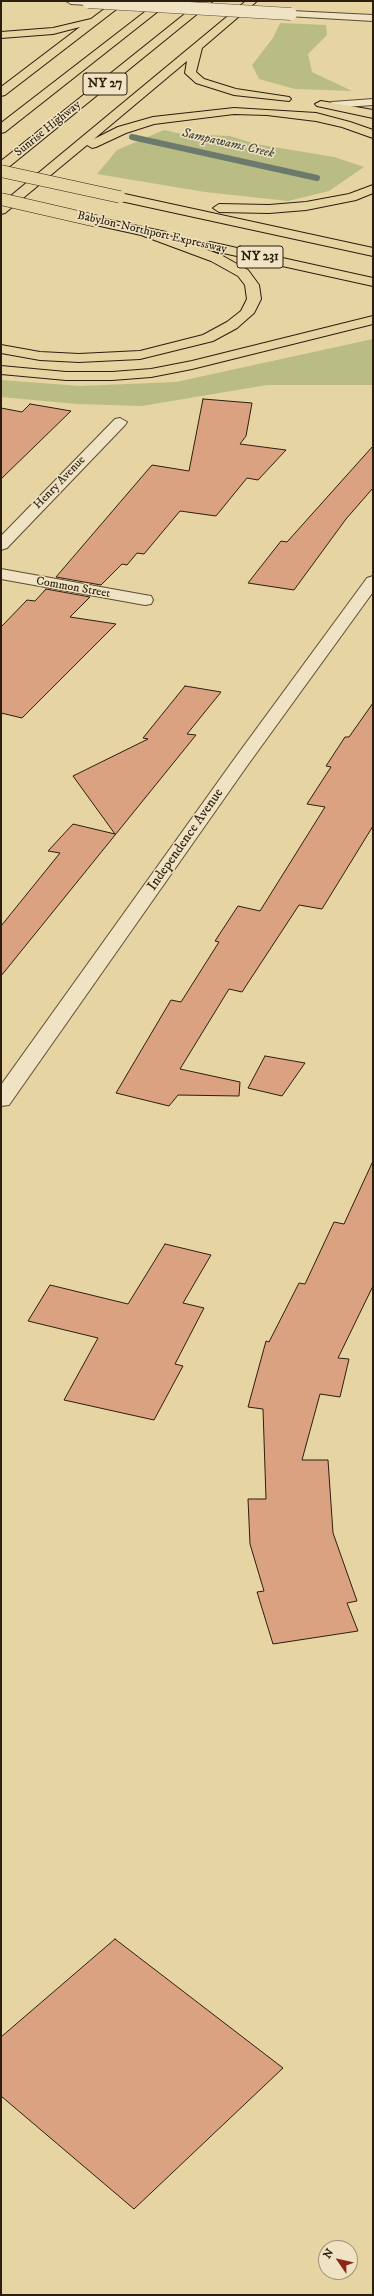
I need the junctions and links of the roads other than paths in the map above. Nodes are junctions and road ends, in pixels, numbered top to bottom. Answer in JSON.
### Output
{"nodes":[{"id":1,"x":71,"y":1,"type":"edge"},
{"id":2,"x":122,"y":1,"type":"edge"},
{"id":3,"x":166,"y":1,"type":"edge"},
{"id":4,"x":208,"y":1,"type":"edge"},
{"id":5,"x":252,"y":1,"type":"edge"},
{"id":6,"x":373,"y":18,"type":"edge"},
{"id":7,"x":100,"y":19,"type":"junction"},
{"id":8,"x":1,"y":35,"type":"edge"},
{"id":9,"x":197,"y":46,"type":"junction"},
{"id":10,"x":1,"y":93,"type":"edge"},
{"id":11,"x":296,"y":101,"type":"dead end"},
{"id":12,"x":309,"y":102,"type":"dead end"},
{"id":13,"x":373,"y":102,"type":"edge"},
{"id":14,"x":332,"y":105,"type":"junction"},
{"id":15,"x":373,"y":114,"type":"edge"},
{"id":16,"x":1,"y":129,"type":"edge"},
{"id":17,"x":373,"y":134,"type":"edge"},
{"id":18,"x":65,"y":156,"type":"junction"},
{"id":19,"x":1,"y":167,"type":"edge"},
{"id":20,"x":1,"y":171,"type":"edge"},
{"id":21,"x":373,"y":189,"type":"edge"},
{"id":22,"x":120,"y":197,"type":"junction"},
{"id":23,"x":1,"y":199,"type":"edge"},
{"id":24,"x":1,"y":210,"type":"edge"},
{"id":25,"x":146,"y":232,"type":"junction"},
{"id":26,"x":373,"y":252,"type":"edge"},
{"id":27,"x":373,"y":282,"type":"edge"},
{"id":28,"x":373,"y":320,"type":"edge"},
{"id":29,"x":1,"y":349,"type":"edge"},
{"id":30,"x":1,"y":370,"type":"edge"},
{"id":31,"x":120,"y":422,"type":"dead end"},
{"id":32,"x":1,"y":545,"type":"edge"},
{"id":33,"x":1,"y":574,"type":"edge"},
{"id":34,"x":373,"y":581,"type":"edge"},
{"id":35,"x":145,"y":600,"type":"dead end"},
{"id":36,"x":1,"y":1100,"type":"edge"}],
"edges":[{"from":1,"to":6,"type":"street","bridge":true},
{"from":2,"to":7,"type":"main road"},
{"from":3,"to":16,"type":"main road","name":"Sunrise Highway","number":"NY 27"},
{"from":4,"to":19,"type":"main road","name":"Sunrise Highway","number":"NY 27"},
{"from":5,"to":9,"type":"main road"},
{"from":7,"to":8,"type":"main road"},
{"from":7,"to":10,"type":"main road"},
{"from":9,"to":11,"type":"main road"},
{"from":9,"to":18,"type":"main road"},
{"from":12,"to":14,"type":"main road"},
{"from":13,"to":14,"type":"street"},
{"from":14,"to":15,"type":"main road"},
{"from":17,"to":18,"type":"main road"},
{"from":18,"to":24,"type":"main road"},
{"from":20,"to":22,"type":"main road","name":"Babylon-Northport Expressway","number":"NY 231","bridge":true},
{"from":21,"to":22,"type":"main road"},
{"from":22,"to":26,"type":"main road","name":"Babylon-Northport Expressway","number":"NY 231"},
{"from":23,"to":25,"type":"main road","name":"Babylon-Northport Expressway","number":"NY 231","bridge":true},
{"from":25,"to":27,"type":"main road","name":"Babylon-Northport Expressway","number":"NY 231"},
{"from":25,"to":29,"type":"main road"},
{"from":28,"to":30,"type":"main road"},
{"from":31,"to":32,"type":"street","name":"Henry Avenue"},
{"from":33,"to":35,"type":"street","name":"Common Street"},
{"from":34,"to":36,"type":"street","name":"Independence Avenue"}]}
